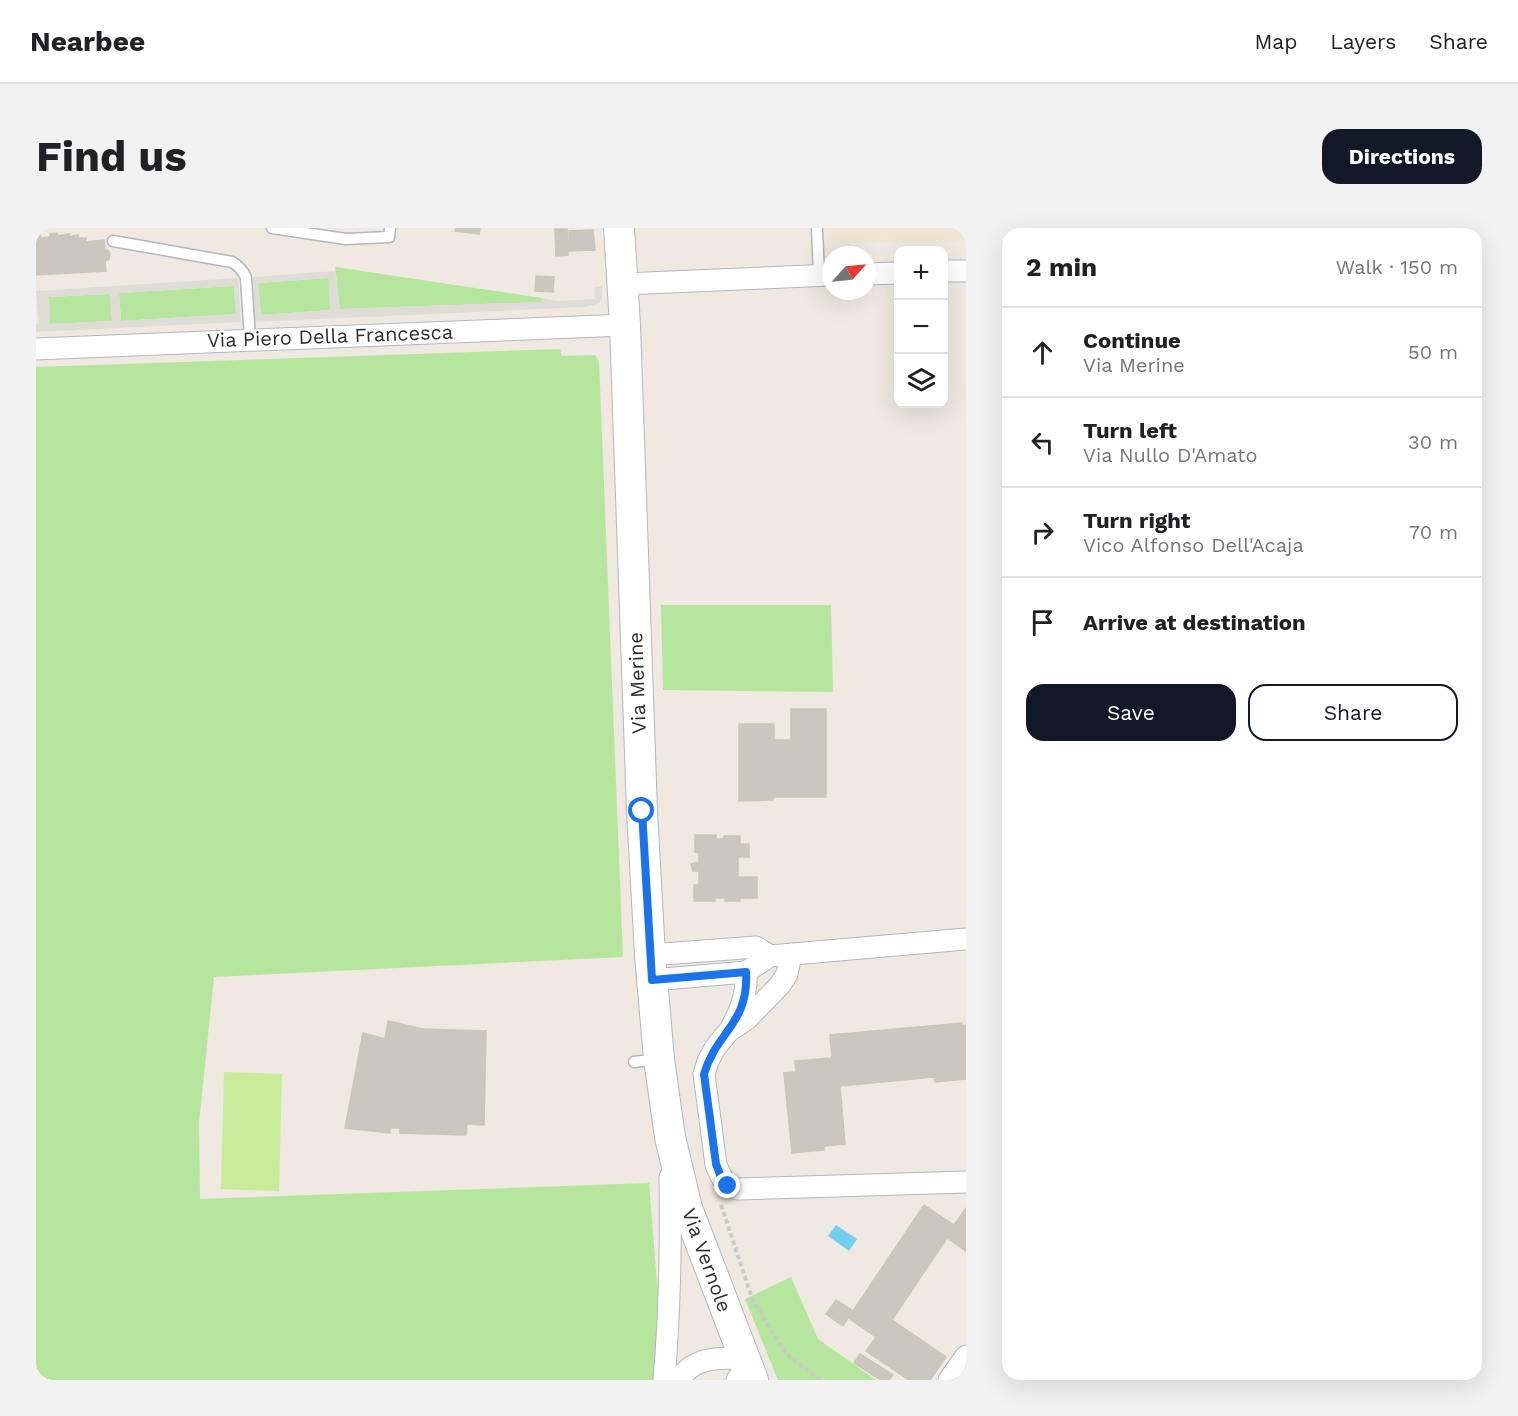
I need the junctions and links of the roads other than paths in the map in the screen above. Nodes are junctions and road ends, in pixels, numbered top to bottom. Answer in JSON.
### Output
{"nodes":[{"id":1,"x":272,"y":228,"type":"edge"},
{"id":2,"x":390,"y":228,"type":"edge"},
{"id":3,"x":619,"y":228,"type":"edge"},
{"id":4,"x":818,"y":228,"type":"edge"},
{"id":5,"x":113,"y":241,"type":"dead end"},
{"id":6,"x":822,"y":255,"type":"edge"},
{"id":7,"x":948,"y":271,"type":"edge"},
{"id":8,"x":966,"y":271,"type":"edge"},
{"id":9,"x":894,"y":273,"type":"edge"},
{"id":10,"x":876,"y":274,"type":"edge"},
{"id":11,"x":822,"y":276,"type":"edge"},
{"id":12,"x":623,"y":284,"type":"junction"},
{"id":13,"x":625,"y":325,"type":"junction"},
{"id":14,"x":250,"y":339,"type":"junction"},
{"id":15,"x":36,"y":349,"type":"edge"},
{"id":16,"x":966,"y":939,"type":"edge"},
{"id":17,"x":781,"y":955,"type":"junction"},
{"id":18,"x":651,"y":967,"type":"junction"},
{"id":19,"x":746,"y":972,"type":"junction"},
{"id":20,"x":729,"y":1031,"type":"junction"},
{"id":21,"x":670,"y":1137,"type":"junction"},
{"id":22,"x":966,"y":1182,"type":"edge"},
{"id":23,"x":966,"y":1356,"type":"edge"},
{"id":24,"x":745,"y":1373,"type":"edge"},
{"id":25,"x":664,"y":1380,"type":"edge"},
{"id":26,"x":679,"y":1380,"type":"edge"},
{"id":27,"x":949,"y":1380,"type":"edge"}],
"edges":[{"from":1,"to":2,"type":"lane"},
{"from":3,"to":12,"type":"main road","name":"Via Merine"},
{"from":4,"to":6,"type":"lane"},
{"from":5,"to":14,"type":"lane"},
{"from":7,"to":8,"type":"street"},
{"from":9,"to":10,"type":"street"},
{"from":11,"to":12,"type":"street"},
{"from":12,"to":13,"type":"main road","name":"Via Merine"},
{"from":13,"to":14,"type":"street","name":"Via Piero Della Francesca"},
{"from":13,"to":18,"type":"main road","name":"Via Merine"},
{"from":14,"to":15,"type":"street","name":"Via Piero Della Francesca"},
{"from":16,"to":17,"type":"street"},
{"from":17,"to":18,"type":"street"},
{"from":17,"to":19,"type":"street"},
{"from":17,"to":20,"type":"street"},
{"from":18,"to":19,"type":"street"},
{"from":18,"to":21,"type":"main road","name":"Via Merine"},
{"from":19,"to":20,"type":"street"},
{"from":20,"to":22,"type":"street"},
{"from":21,"to":24,"type":"main road","name":"Via Vernole"},
{"from":21,"to":25,"type":"street"},
{"from":23,"to":27,"type":"street"},
{"from":24,"to":26,"type":"street"}]}
